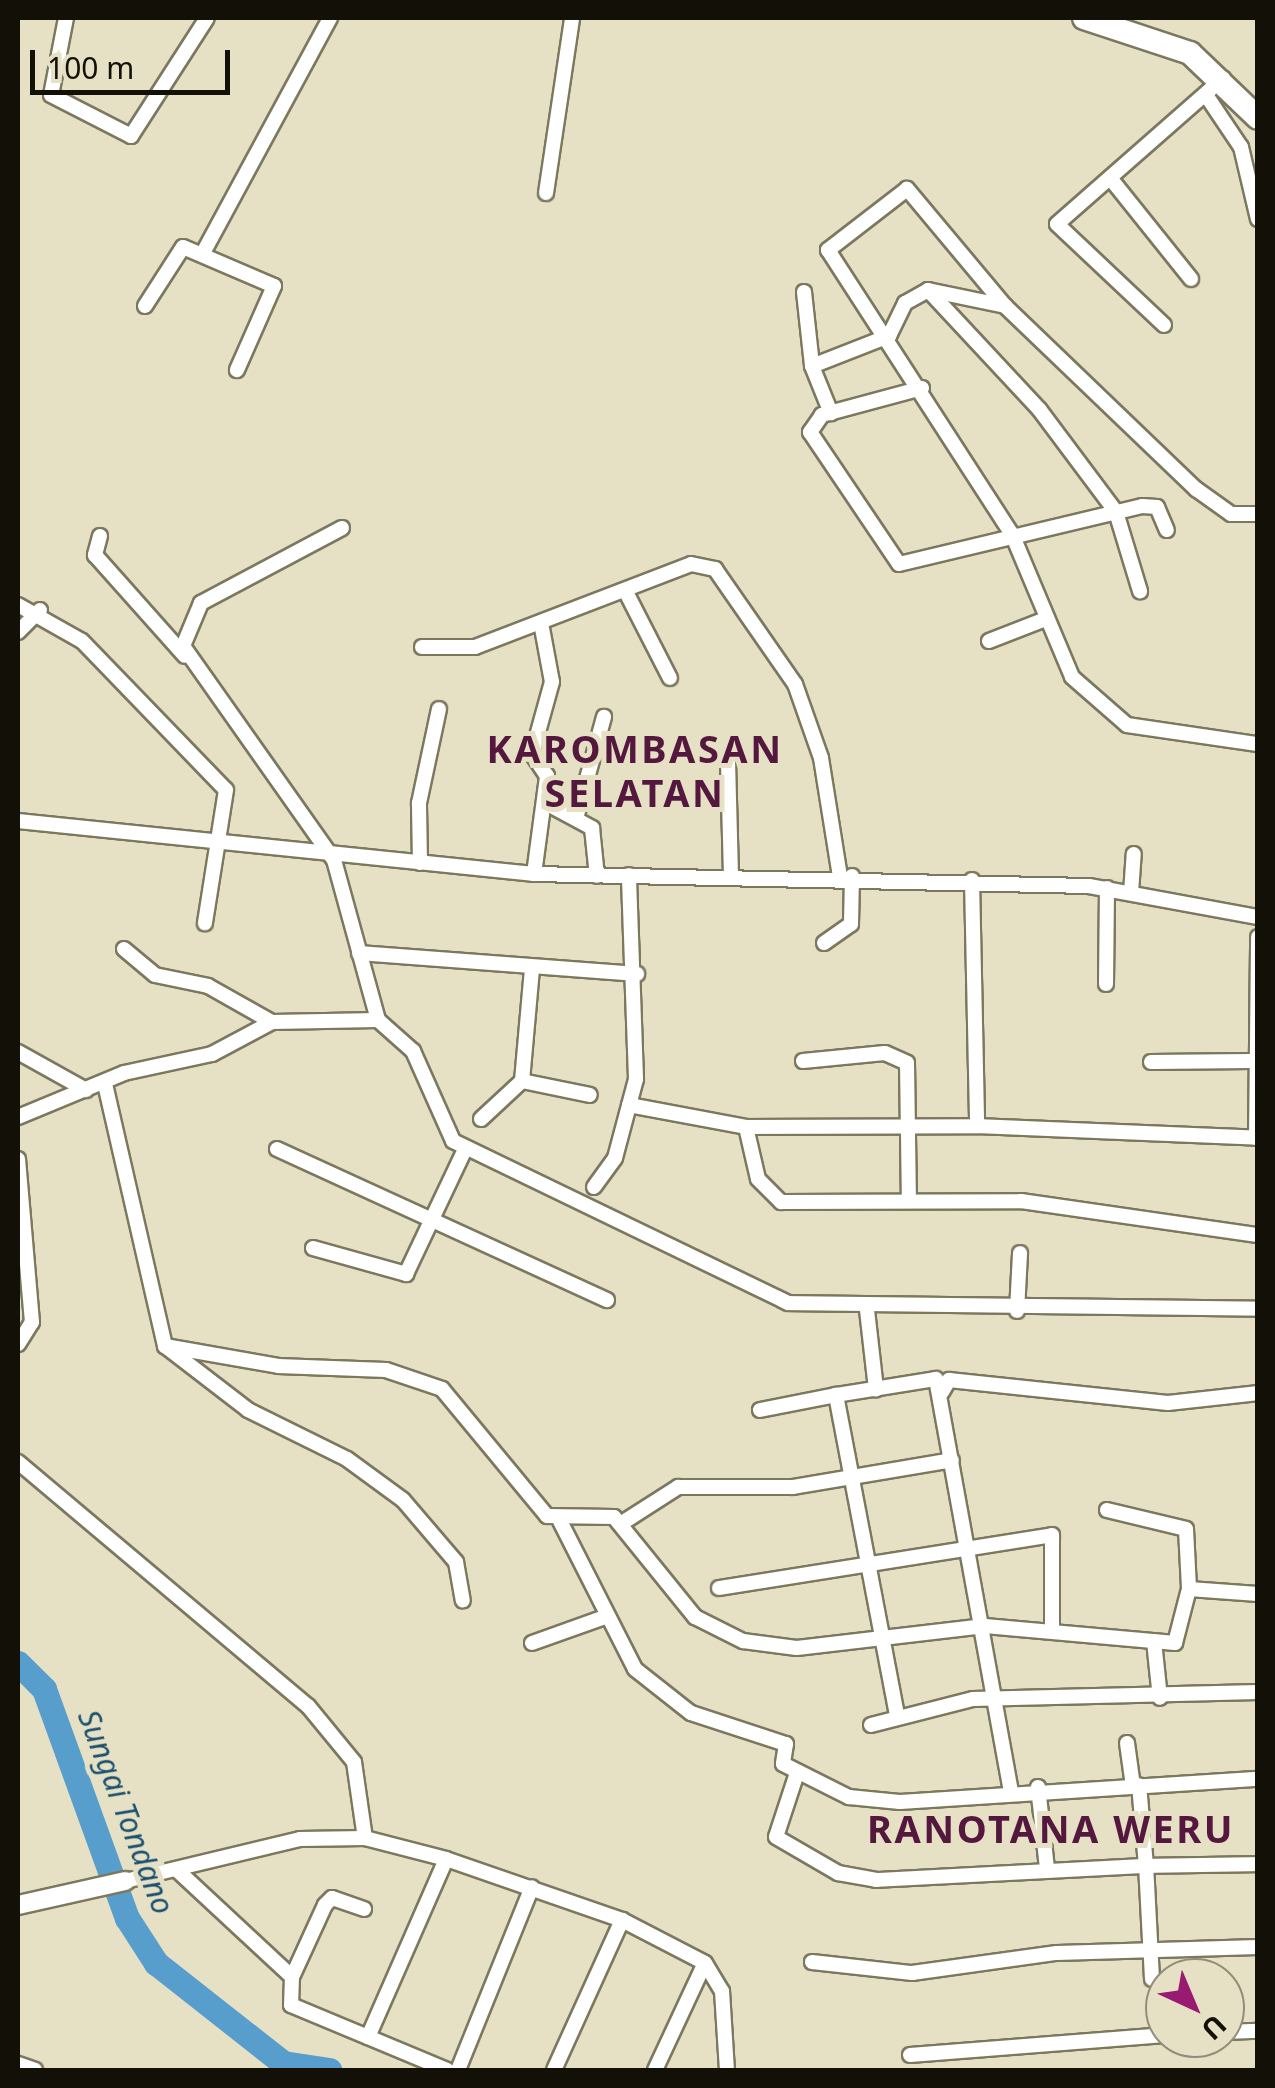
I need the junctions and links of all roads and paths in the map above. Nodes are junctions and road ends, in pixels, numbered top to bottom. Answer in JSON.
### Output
{"nodes":[{"id":1,"x":66,"y":18,"type":"edge"},
{"id":2,"x":207,"y":18,"type":"edge"},
{"id":3,"x":330,"y":18,"type":"edge"},
{"id":4,"x":572,"y":18,"type":"edge"},
{"id":5,"x":1093,"y":18,"type":"edge"},
{"id":6,"x":1223,"y":77,"type":"junction"},
{"id":7,"x":1206,"y":95,"type":"junction"},
{"id":8,"x":1258,"y":118,"type":"edge"},
{"id":9,"x":1111,"y":179,"type":"junction"},
{"id":10,"x":546,"y":193,"type":"dead end"},
{"id":11,"x":1258,"y":219,"type":"edge"},
{"id":12,"x":203,"y":253,"type":"junction"},
{"id":13,"x":1191,"y":279,"type":"dead end"},
{"id":14,"x":928,"y":290,"type":"junction"},
{"id":15,"x":804,"y":292,"type":"dead end"},
{"id":16,"x":145,"y":306,"type":"dead end"},
{"id":17,"x":1005,"y":306,"type":"junction"},
{"id":18,"x":1164,"y":325,"type":"dead end"},
{"id":19,"x":889,"y":336,"type":"junction"},
{"id":20,"x":812,"y":366,"type":"junction"},
{"id":21,"x":236,"y":370,"type":"dead end"},
{"id":22,"x":922,"y":388,"type":"junction"},
{"id":23,"x":831,"y":413,"type":"junction"},
{"id":24,"x":1116,"y":512,"type":"junction"},
{"id":25,"x":1257,"y":514,"type":"edge"},
{"id":26,"x":342,"y":528,"type":"dead end"},
{"id":27,"x":1167,"y":530,"type":"dead end"},
{"id":28,"x":1012,"y":534,"type":"junction"},
{"id":29,"x":100,"y":536,"type":"dead end"},
{"id":30,"x":1140,"y":591,"type":"dead end"},
{"id":31,"x":628,"y":596,"type":"junction"},
{"id":32,"x":18,"y":605,"type":"edge"},
{"id":33,"x":40,"y":610,"type":"junction"},
{"id":34,"x":1043,"y":620,"type":"junction"},
{"id":35,"x":542,"y":628,"type":"junction"},
{"id":36,"x":18,"y":632,"type":"edge"},
{"id":37,"x":990,"y":640,"type":"dead end"},
{"id":38,"x":422,"y":647,"type":"dead end"},
{"id":39,"x":186,"y":657,"type":"junction"},
{"id":40,"x":670,"y":678,"type":"dead end"},
{"id":41,"x":440,"y":709,"type":"dead end"},
{"id":42,"x":604,"y":717,"type":"dead end"},
{"id":43,"x":1258,"y":744,"type":"edge"},
{"id":44,"x":728,"y":761,"type":"dead end"},
{"id":45,"x":544,"y":802,"type":"junction"},
{"id":46,"x":577,"y":815,"type":"junction"},
{"id":47,"x":18,"y":821,"type":"edge"},
{"id":48,"x":222,"y":844,"type":"junction"},
{"id":49,"x":1134,"y":854,"type":"dead end"},
{"id":50,"x":334,"y":860,"type":"junction"},
{"id":51,"x":420,"y":863,"type":"junction"},
{"id":52,"x":534,"y":874,"type":"junction"},
{"id":53,"x":629,"y":875,"type":"junction"},
{"id":54,"x":597,"y":876,"type":"junction"},
{"id":55,"x":846,"y":876,"type":"junction"},
{"id":56,"x":731,"y":877,"type":"junction"},
{"id":57,"x":972,"y":880,"type":"junction"},
{"id":58,"x":1107,"y":888,"type":"junction"},
{"id":59,"x":1131,"y":892,"type":"junction"},
{"id":60,"x":1258,"y":917,"type":"edge"},
{"id":61,"x":205,"y":923,"type":"dead end"},
{"id":62,"x":1258,"y":937,"type":"edge"},
{"id":63,"x":824,"y":943,"type":"dead end"},
{"id":64,"x":124,"y":949,"type":"dead end"},
{"id":65,"x":358,"y":953,"type":"junction"},
{"id":66,"x":532,"y":968,"type":"junction"},
{"id":67,"x":636,"y":974,"type":"junction"},
{"id":68,"x":1106,"y":984,"type":"dead end"},
{"id":69,"x":378,"y":1020,"type":"junction"},
{"id":70,"x":272,"y":1022,"type":"junction"},
{"id":71,"x":18,"y":1052,"type":"edge"},
{"id":72,"x":804,"y":1061,"type":"dead end"},
{"id":73,"x":1251,"y":1061,"type":"junction"},
{"id":74,"x":1151,"y":1062,"type":"dead end"},
{"id":75,"x":522,"y":1081,"type":"junction"},
{"id":76,"x":105,"y":1084,"type":"junction"},
{"id":77,"x":86,"y":1090,"type":"junction"},
{"id":78,"x":590,"y":1095,"type":"dead end"},
{"id":79,"x":628,"y":1104,"type":"junction"},
{"id":80,"x":18,"y":1117,"type":"edge"},
{"id":81,"x":481,"y":1120,"type":"dead end"},
{"id":82,"x":978,"y":1126,"type":"junction"},
{"id":83,"x":746,"y":1127,"type":"junction"},
{"id":84,"x":907,"y":1127,"type":"junction"},
{"id":85,"x":1257,"y":1138,"type":"edge"},
{"id":86,"x":277,"y":1150,"type":"dead end"},
{"id":87,"x":465,"y":1150,"type":"junction"},
{"id":88,"x":18,"y":1158,"type":"edge"},
{"id":89,"x":594,"y":1187,"type":"dead end"},
{"id":90,"x":910,"y":1200,"type":"junction"},
{"id":91,"x":433,"y":1218,"type":"junction"},
{"id":92,"x":1258,"y":1236,"type":"edge"},
{"id":93,"x":21,"y":1240,"type":"edge"},
{"id":94,"x":312,"y":1248,"type":"dead end"},
{"id":95,"x":1020,"y":1253,"type":"dead end"},
{"id":96,"x":607,"y":1300,"type":"dead end"},
{"id":97,"x":1258,"y":1309,"type":"edge"},
{"id":98,"x":867,"y":1310,"type":"junction"},
{"id":99,"x":1017,"y":1311,"type":"junction"},
{"id":100,"x":18,"y":1344,"type":"edge"},
{"id":101,"x":165,"y":1346,"type":"junction"},
{"id":102,"x":876,"y":1389,"type":"junction"},
{"id":103,"x":1258,"y":1393,"type":"edge"},
{"id":104,"x":836,"y":1395,"type":"junction"},
{"id":105,"x":760,"y":1410,"type":"dead end"},
{"id":106,"x":945,"y":1424,"type":"junction"},
{"id":107,"x":952,"y":1460,"type":"junction"},
{"id":108,"x":18,"y":1462,"type":"edge"},
{"id":109,"x":852,"y":1477,"type":"junction"},
{"id":110,"x":1107,"y":1510,"type":"dead end"},
{"id":111,"x":560,"y":1521,"type":"junction"},
{"id":112,"x":622,"y":1523,"type":"junction"},
{"id":113,"x":971,"y":1547,"type":"junction"},
{"id":114,"x":871,"y":1560,"type":"junction"},
{"id":115,"x":719,"y":1588,"type":"dead end"},
{"id":116,"x":1189,"y":1589,"type":"junction"},
{"id":117,"x":1258,"y":1594,"type":"edge"},
{"id":118,"x":463,"y":1600,"type":"dead end"},
{"id":119,"x":605,"y":1617,"type":"junction"},
{"id":120,"x":986,"y":1626,"type":"junction"},
{"id":121,"x":1052,"y":1630,"type":"junction"},
{"id":122,"x":881,"y":1641,"type":"junction"},
{"id":123,"x":1154,"y":1641,"type":"junction"},
{"id":124,"x":532,"y":1642,"type":"dead end"},
{"id":125,"x":1258,"y":1692,"type":"edge"},
{"id":126,"x":1160,"y":1698,"type":"junction"},
{"id":127,"x":997,"y":1700,"type":"junction"},
{"id":128,"x":897,"y":1716,"type":"junction"},
{"id":129,"x":871,"y":1725,"type":"dead end"},
{"id":130,"x":1127,"y":1743,"type":"dead end"},
{"id":131,"x":797,"y":1774,"type":"junction"},
{"id":132,"x":1258,"y":1779,"type":"edge"},
{"id":133,"x":1136,"y":1785,"type":"junction"},
{"id":134,"x":1038,"y":1787,"type":"junction"},
{"id":135,"x":1011,"y":1790,"type":"junction"},
{"id":136,"x":365,"y":1838,"type":"junction"},
{"id":137,"x":446,"y":1859,"type":"junction"},
{"id":138,"x":1258,"y":1864,"type":"edge"},
{"id":139,"x":1146,"y":1866,"type":"junction"},
{"id":140,"x":1047,"y":1868,"type":"junction"},
{"id":141,"x":178,"y":1870,"type":"junction"},
{"id":142,"x":125,"y":1881,"type":"joint"},
{"id":143,"x":532,"y":1886,"type":"junction"},
{"id":144,"x":18,"y":1905,"type":"edge"},
{"id":145,"x":364,"y":1909,"type":"dead end"},
{"id":146,"x":622,"y":1920,"type":"junction"},
{"id":147,"x":1258,"y":1947,"type":"edge"},
{"id":148,"x":1150,"y":1950,"type":"junction"},
{"id":149,"x":1151,"y":1958,"type":"edge"},
{"id":150,"x":812,"y":1962,"type":"dead end"},
{"id":151,"x":705,"y":1963,"type":"junction"},
{"id":152,"x":292,"y":1977,"type":"junction"},
{"id":153,"x":368,"y":2037,"type":"junction"},
{"id":154,"x":1145,"y":2038,"type":"edge"},
{"id":155,"x":910,"y":2056,"type":"dead end"},
{"id":156,"x":18,"y":2064,"type":"edge"},
{"id":157,"x":417,"y":2065,"type":"edge"},
{"id":158,"x":35,"y":2070,"type":"edge"},
{"id":159,"x":447,"y":2070,"type":"edge"},
{"id":160,"x":458,"y":2070,"type":"edge"},
{"id":161,"x":554,"y":2070,"type":"edge"},
{"id":162,"x":656,"y":2070,"type":"edge"},
{"id":163,"x":726,"y":2070,"type":"edge"}],
"edges":[{"from":1,"to":2,"type":"street"},
{"from":3,"to":12,"type":"street"},
{"from":4,"to":10,"type":"street"},
{"from":5,"to":6,"type":"highway"},
{"from":6,"to":7,"type":"street"},
{"from":6,"to":8,"type":"highway"},
{"from":7,"to":9,"type":"street"},
{"from":7,"to":11,"type":"street"},
{"from":9,"to":13,"type":"street"},
{"from":9,"to":18,"type":"street"},
{"from":12,"to":16,"type":"street"},
{"from":12,"to":21,"type":"street"},
{"from":14,"to":17,"type":"street"},
{"from":14,"to":19,"type":"street"},
{"from":14,"to":24,"type":"street"},
{"from":15,"to":20,"type":"street"},
{"from":17,"to":19,"type":"street"},
{"from":17,"to":25,"type":"street"},
{"from":19,"to":20,"type":"street"},
{"from":19,"to":22,"type":"street"},
{"from":20,"to":23,"type":"street"},
{"from":22,"to":23,"type":"street"},
{"from":22,"to":28,"type":"street"},
{"from":23,"to":28,"type":"street"},
{"from":24,"to":27,"type":"street"},
{"from":24,"to":28,"type":"street"},
{"from":24,"to":30,"type":"street"},
{"from":26,"to":39,"type":"street"},
{"from":28,"to":34,"type":"street"},
{"from":29,"to":39,"type":"street"},
{"from":31,"to":35,"type":"street"},
{"from":31,"to":40,"type":"street"},
{"from":31,"to":55,"type":"street"},
{"from":32,"to":33,"type":"street"},
{"from":33,"to":36,"type":"street"},
{"from":33,"to":48,"type":"street"},
{"from":34,"to":37,"type":"street"},
{"from":34,"to":43,"type":"street"},
{"from":35,"to":38,"type":"street"},
{"from":35,"to":45,"type":"street"},
{"from":39,"to":50,"type":"street"},
{"from":41,"to":51,"type":"street"},
{"from":42,"to":46,"type":"street"},
{"from":44,"to":56,"type":"street"},
{"from":45,"to":46,"type":"street"},
{"from":45,"to":52,"type":"street"},
{"from":46,"to":54,"type":"street"},
{"from":47,"to":48,"type":"street"},
{"from":48,"to":50,"type":"street"},
{"from":48,"to":61,"type":"street"},
{"from":49,"to":59,"type":"street"},
{"from":50,"to":51,"type":"street"},
{"from":50,"to":65,"type":"street"},
{"from":51,"to":52,"type":"street"},
{"from":52,"to":54,"type":"street"},
{"from":53,"to":54,"type":"street"},
{"from":53,"to":56,"type":"street"},
{"from":53,"to":67,"type":"street"},
{"from":55,"to":56,"type":"street"},
{"from":55,"to":57,"type":"street"},
{"from":55,"to":63,"type":"street"},
{"from":57,"to":58,"type":"street"},
{"from":57,"to":82,"type":"street"},
{"from":58,"to":59,"type":"street"},
{"from":58,"to":68,"type":"street"},
{"from":59,"to":60,"type":"street"},
{"from":62,"to":73,"type":"street"},
{"from":64,"to":70,"type":"street"},
{"from":65,"to":66,"type":"street"},
{"from":65,"to":69,"type":"street"},
{"from":66,"to":67,"type":"street"},
{"from":66,"to":75,"type":"street"},
{"from":67,"to":79,"type":"street"},
{"from":69,"to":70,"type":"street"},
{"from":69,"to":87,"type":"street"},
{"from":70,"to":76,"type":"street"},
{"from":71,"to":77,"type":"street"},
{"from":72,"to":84,"type":"street"},
{"from":73,"to":74,"type":"street"},
{"from":73,"to":85,"type":"street"},
{"from":75,"to":78,"type":"street"},
{"from":75,"to":81,"type":"street"},
{"from":76,"to":77,"type":"street"},
{"from":76,"to":101,"type":"street"},
{"from":77,"to":80,"type":"street"},
{"from":79,"to":83,"type":"street"},
{"from":79,"to":89,"type":"street"},
{"from":82,"to":84,"type":"street"},
{"from":82,"to":85,"type":"street"},
{"from":83,"to":84,"type":"street"},
{"from":83,"to":90,"type":"street"},
{"from":84,"to":90,"type":"street"},
{"from":86,"to":91,"type":"street"},
{"from":87,"to":91,"type":"street"},
{"from":87,"to":98,"type":"street"},
{"from":88,"to":93,"type":"street"},
{"from":90,"to":92,"type":"street"},
{"from":91,"to":94,"type":"street"},
{"from":91,"to":96,"type":"street"},
{"from":93,"to":100,"type":"street"},
{"from":95,"to":99,"type":"street"},
{"from":97,"to":99,"type":"street"},
{"from":98,"to":99,"type":"street"},
{"from":98,"to":102,"type":"street"},
{"from":101,"to":111,"type":"street"},
{"from":101,"to":118,"type":"street"},
{"from":102,"to":104,"type":"street"},
{"from":102,"to":106,"type":"street"},
{"from":103,"to":106,"type":"street"},
{"from":104,"to":105,"type":"street"},
{"from":104,"to":109,"type":"street"},
{"from":106,"to":107,"type":"street"},
{"from":107,"to":109,"type":"street"},
{"from":107,"to":113,"type":"street"},
{"from":108,"to":136,"type":"street"},
{"from":109,"to":112,"type":"street"},
{"from":109,"to":114,"type":"street"},
{"from":110,"to":116,"type":"street"},
{"from":111,"to":112,"type":"street"},
{"from":111,"to":119,"type":"street"},
{"from":112,"to":122,"type":"street"},
{"from":113,"to":114,"type":"street"},
{"from":113,"to":120,"type":"street"},
{"from":113,"to":121,"type":"street"},
{"from":114,"to":115,"type":"street"},
{"from":114,"to":122,"type":"street"},
{"from":116,"to":117,"type":"street"},
{"from":116,"to":123,"type":"street"},
{"from":119,"to":124,"type":"street"},
{"from":119,"to":131,"type":"street"},
{"from":120,"to":121,"type":"street"},
{"from":120,"to":122,"type":"street"},
{"from":120,"to":127,"type":"street"},
{"from":121,"to":123,"type":"street"},
{"from":122,"to":128,"type":"street"},
{"from":123,"to":126,"type":"street"},
{"from":125,"to":126,"type":"street"},
{"from":126,"to":127,"type":"street"},
{"from":127,"to":128,"type":"street"},
{"from":127,"to":135,"type":"street"},
{"from":128,"to":129,"type":"street"},
{"from":130,"to":133,"type":"street"},
{"from":131,"to":135,"type":"street"},
{"from":131,"to":140,"type":"street"},
{"from":132,"to":133,"type":"street"},
{"from":133,"to":134,"type":"street"},
{"from":133,"to":139,"type":"street"},
{"from":134,"to":135,"type":"street"},
{"from":134,"to":140,"type":"street"},
{"from":136,"to":137,"type":"street"},
{"from":136,"to":141,"type":"street"},
{"from":137,"to":143,"type":"street"},
{"from":137,"to":153,"type":"street"},
{"from":138,"to":139,"type":"street"},
{"from":139,"to":140,"type":"street"},
{"from":139,"to":148,"type":"street"},
{"from":141,"to":142,"type":"street"},
{"from":141,"to":152,"type":"street"},
{"from":142,"to":144,"type":"street"},
{"from":143,"to":146,"type":"street"},
{"from":143,"to":160,"type":"street"},
{"from":145,"to":152,"type":"street"},
{"from":146,"to":151,"type":"street"},
{"from":146,"to":161,"type":"street"},
{"from":147,"to":148,"type":"street"},
{"from":148,"to":149,"type":"street"},
{"from":148,"to":150,"type":"street"},
{"from":151,"to":162,"type":"street"},
{"from":151,"to":163,"type":"street"},
{"from":152,"to":153,"type":"street"},
{"from":153,"to":157,"type":"street"},
{"from":154,"to":155,"type":"street"},
{"from":156,"to":158,"type":"street"},
{"from":157,"to":159,"type":"street"}]}
